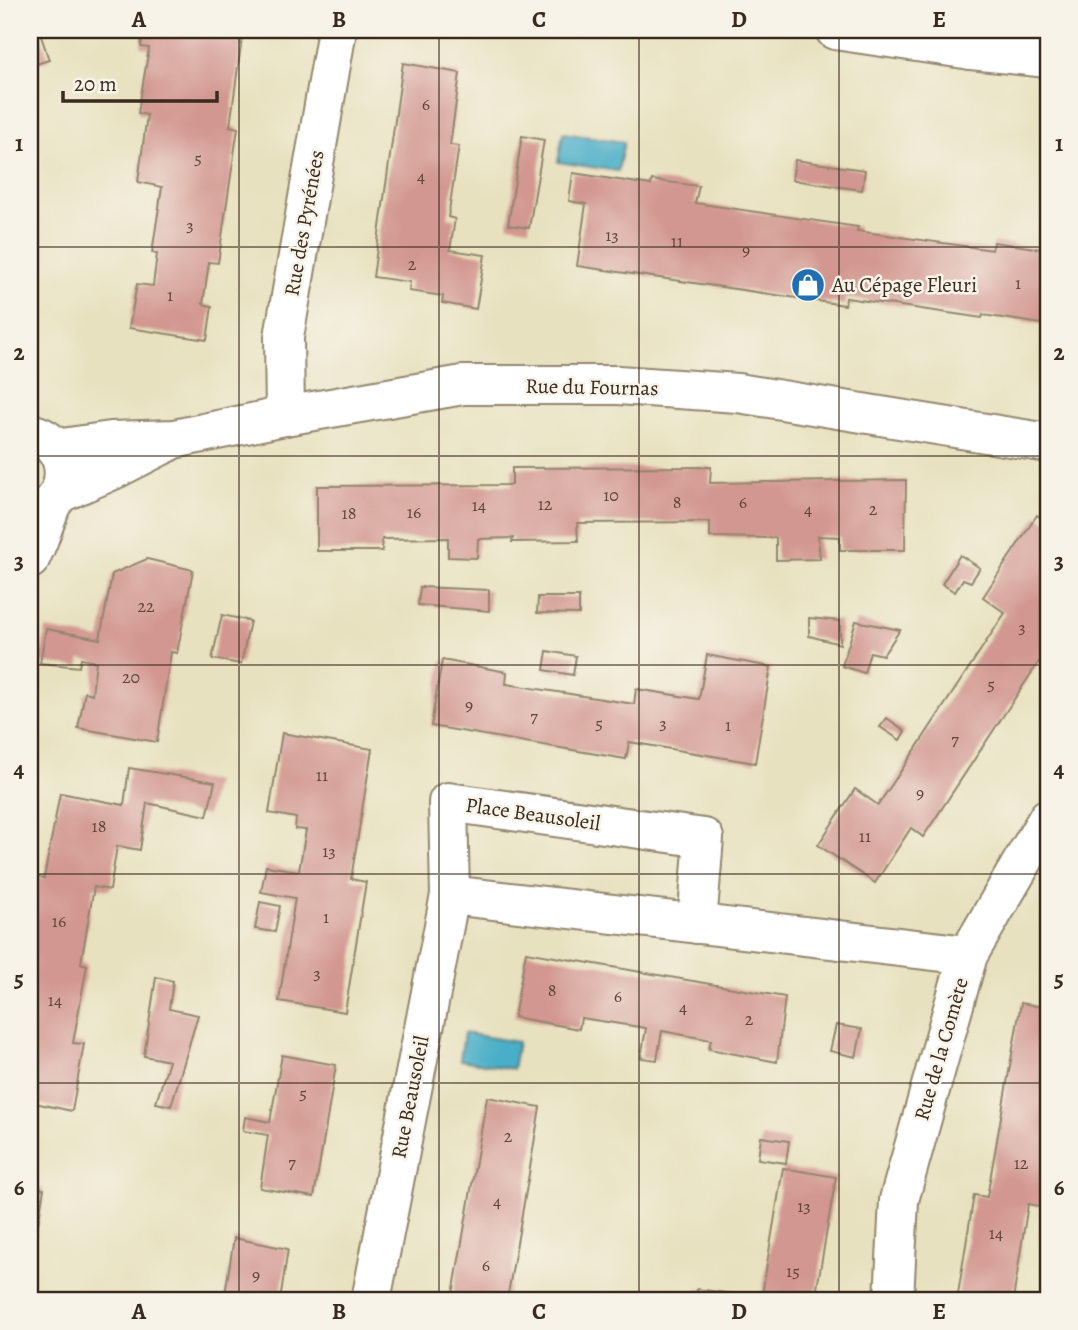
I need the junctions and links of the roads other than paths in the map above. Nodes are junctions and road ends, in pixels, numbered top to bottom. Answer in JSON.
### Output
{"nodes":[{"id":1,"x":337,"y":30,"type":"edge"},
{"id":2,"x":835,"y":30,"type":"edge"},
{"id":3,"x":985,"y":40,"type":"edge"},
{"id":4,"x":1048,"y":58,"type":"edge"},
{"id":5,"x":285,"y":416,"type":"junction"},
{"id":6,"x":1048,"y":431,"type":"edge"},
{"id":7,"x":1011,"y":436,"type":"junction"},
{"id":8,"x":174,"y":439,"type":"junction"},
{"id":9,"x":43,"y":441,"type":"edge"},
{"id":10,"x":1048,"y":443,"type":"edge"},
{"id":11,"x":47,"y":505,"type":"edge"},
{"id":12,"x":30,"y":559,"type":"edge"},
{"id":13,"x":1048,"y":818,"type":"edge"},
{"id":14,"x":450,"y":894,"type":"junction"},
{"id":15,"x":697,"y":924,"type":"junction"},
{"id":16,"x":968,"y":954,"type":"junction"},
{"id":17,"x":371,"y":1300,"type":"edge"},
{"id":18,"x":894,"y":1300,"type":"edge"}],
"edges":[{"from":1,"to":5,"type":"street","name":"Rue des Pyrénées"},
{"from":2,"to":3,"type":"street"},
{"from":3,"to":4,"type":"street"},
{"from":5,"to":7,"type":"street","name":"Rue du Fournas"},
{"from":5,"to":8,"type":"street","name":"Rue du Fournas"},
{"from":6,"to":7,"type":"street","name":"Rue du Fournas"},
{"from":7,"to":10,"type":"street","name":"Rue du Fournas"},
{"from":8,"to":9,"type":"street","name":"Rue du Fournas"},
{"from":8,"to":11,"type":"street","name":"Rue du Fournas"},
{"from":9,"to":11,"type":"street"},
{"from":11,"to":12,"type":"street"},
{"from":13,"to":16,"type":"street","name":"Rue de la Comète"},
{"from":14,"to":15,"type":"street"},
{"from":14,"to":15,"type":"street","name":"Place Beausoleil"},
{"from":14,"to":17,"type":"street","name":"Rue Beausoleil"},
{"from":15,"to":16,"type":"street"},
{"from":16,"to":18,"type":"street","name":"Rue de la Comète"}]}
